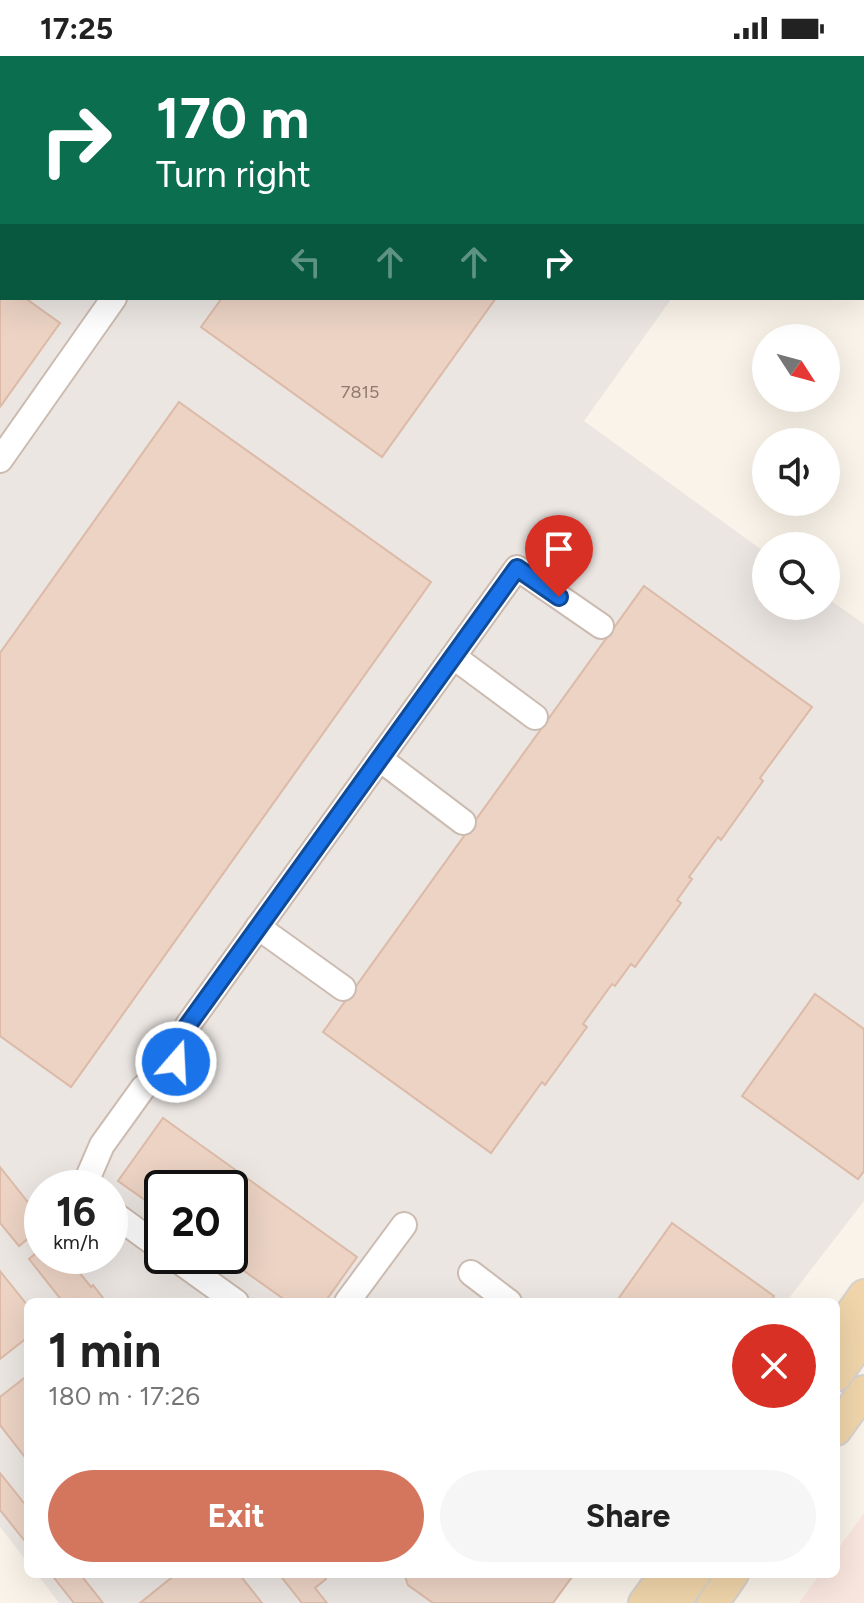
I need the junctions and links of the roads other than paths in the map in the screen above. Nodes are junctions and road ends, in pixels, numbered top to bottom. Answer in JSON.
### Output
{"nodes":[{"id":1,"x":113,"y":300,"type":"edge"},
{"id":2,"x":0,"y":460,"type":"edge"},
{"id":3,"x":601,"y":626,"type":"dead end"},
{"id":4,"x":454,"y":657,"type":"junction"},
{"id":5,"x":535,"y":717,"type":"dead end"},
{"id":6,"x":380,"y":759,"type":"junction"},
{"id":7,"x":463,"y":822,"type":"dead end"},
{"id":8,"x":258,"y":927,"type":"junction"},
{"id":9,"x":343,"y":988,"type":"dead end"},
{"id":10,"x":91,"y":1170,"type":"edge"},
{"id":11,"x":404,"y":1225,"type":"dead end"},
{"id":12,"x":471,"y":1273,"type":"dead end"},
{"id":13,"x":197,"y":1274,"type":"edge"},
{"id":14,"x":864,"y":1295,"type":"edge"},
{"id":15,"x":230,"y":1298,"type":"edge"},
{"id":16,"x":350,"y":1298,"type":"edge"},
{"id":17,"x":504,"y":1298,"type":"edge"},
{"id":18,"x":840,"y":1329,"type":"edge"},
{"id":19,"x":864,"y":1329,"type":"edge"},
{"id":20,"x":840,"y":1370,"type":"edge"},
{"id":21,"x":864,"y":1391,"type":"edge"},
{"id":22,"x":840,"y":1424,"type":"edge"},
{"id":23,"x":662,"y":1578,"type":"edge"},
{"id":24,"x":692,"y":1578,"type":"edge"},
{"id":25,"x":730,"y":1578,"type":"edge"},
{"id":26,"x":644,"y":1603,"type":"edge"},
{"id":27,"x":677,"y":1603,"type":"edge"},
{"id":28,"x":713,"y":1603,"type":"edge"}],
"edges":[{"from":1,"to":2,"type":"lane"},
{"from":3,"to":4,"type":"lane"},
{"from":4,"to":5,"type":"lane"},
{"from":4,"to":6,"type":"lane"},
{"from":6,"to":7,"type":"lane"},
{"from":6,"to":8,"type":"lane"},
{"from":8,"to":9,"type":"lane"},
{"from":8,"to":10,"type":"lane"},
{"from":11,"to":16,"type":"lane"},
{"from":12,"to":17,"type":"lane"},
{"from":13,"to":15,"type":"lane"},
{"from":14,"to":18,"type":"main road"},
{"from":19,"to":20,"type":"main road"},
{"from":21,"to":22,"type":"main road"},
{"from":23,"to":26,"type":"main road"},
{"from":24,"to":27,"type":"main road"},
{"from":25,"to":28,"type":"main road"}]}
